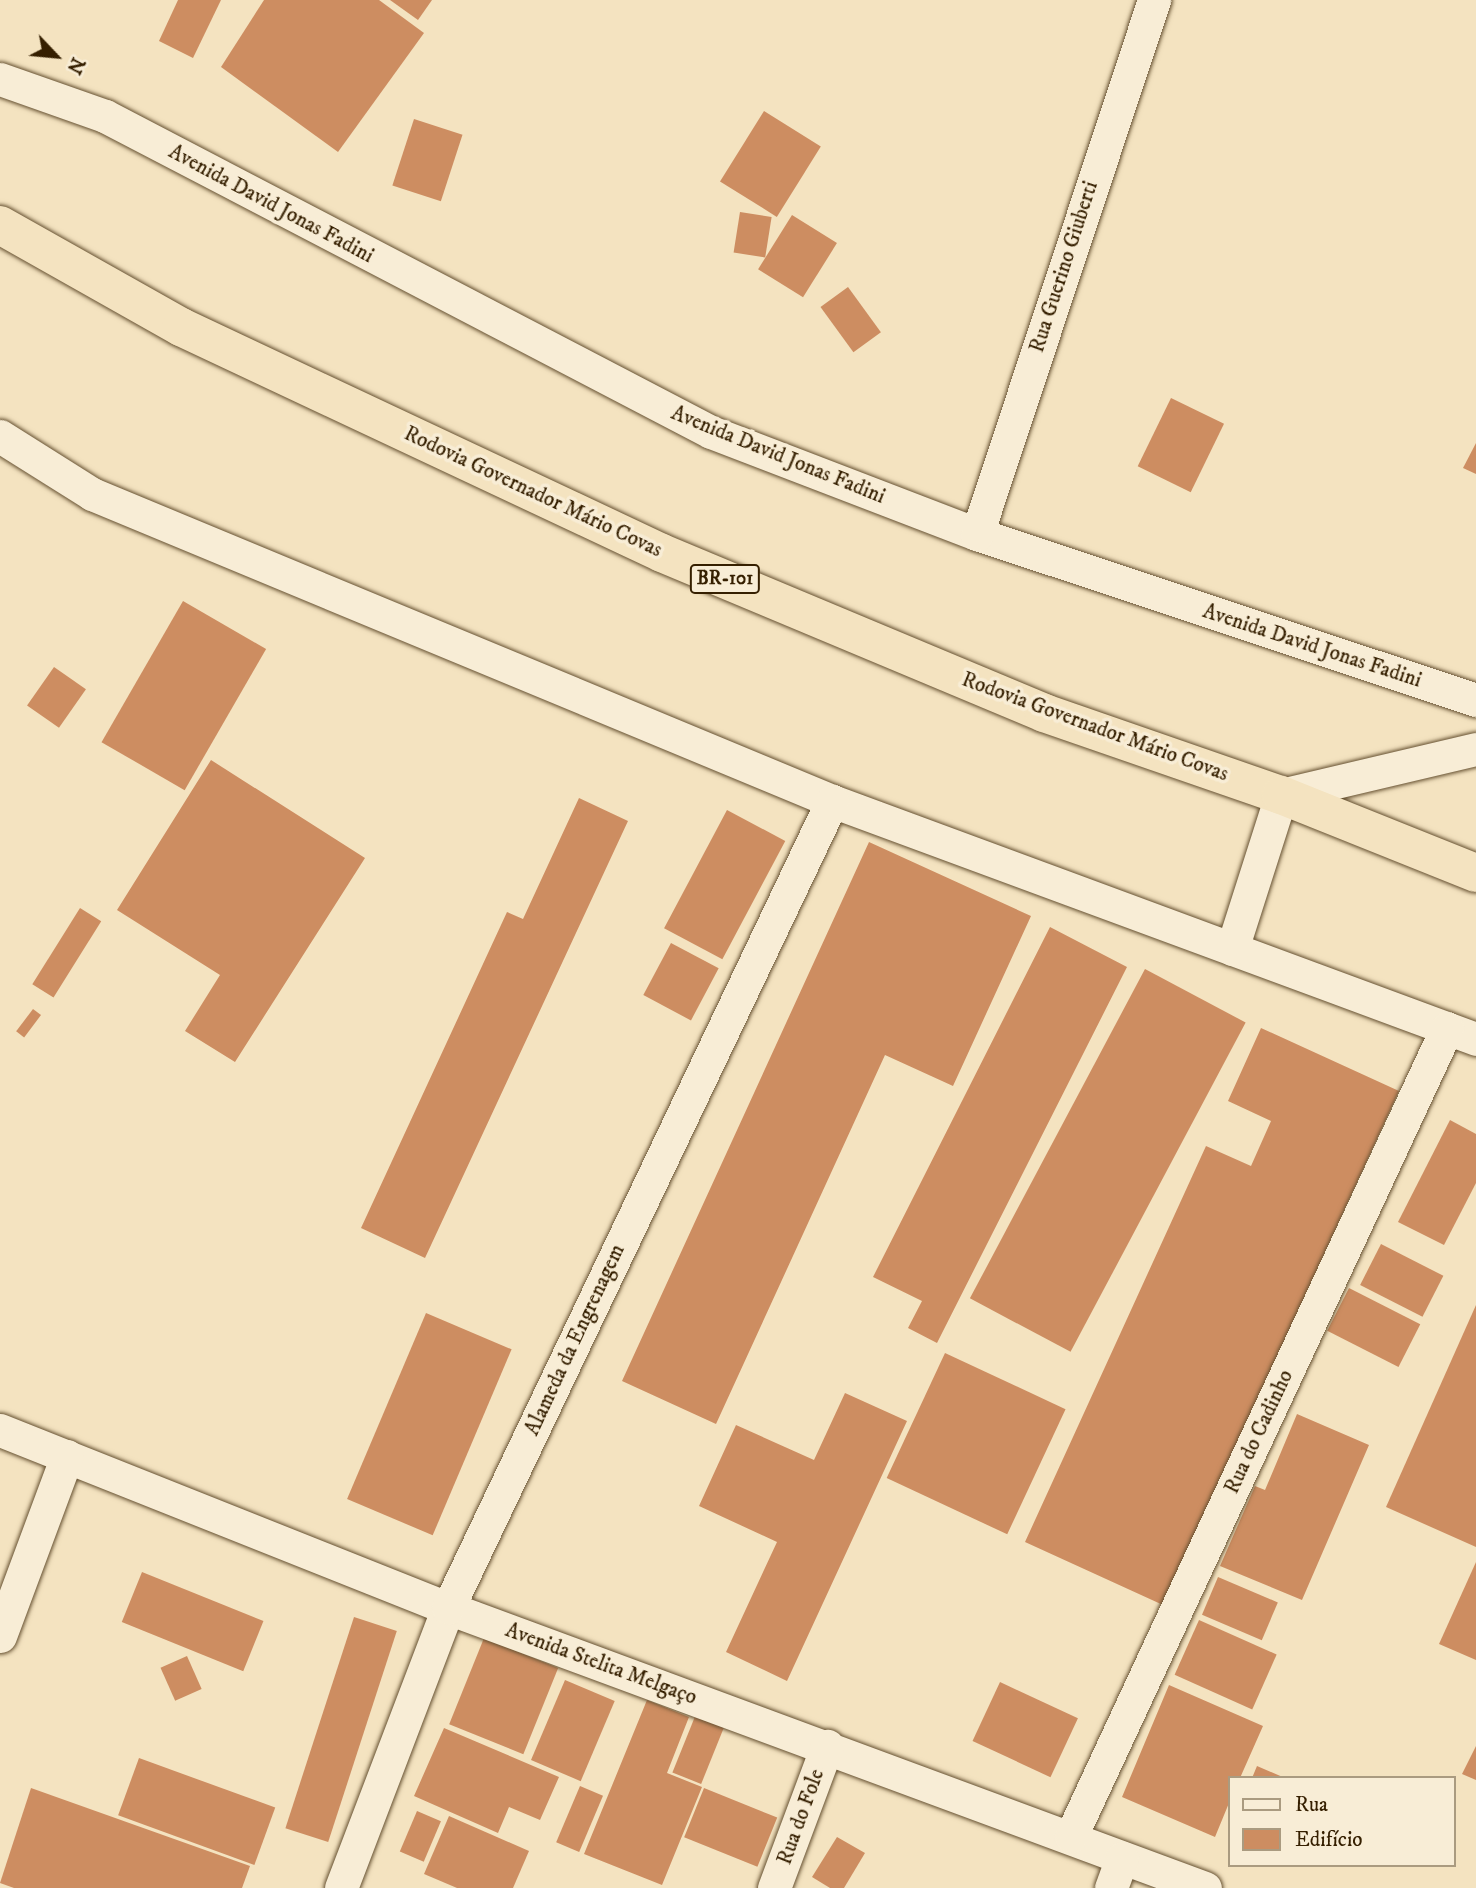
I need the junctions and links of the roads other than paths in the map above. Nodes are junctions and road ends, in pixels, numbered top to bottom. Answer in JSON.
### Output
{"nodes":[{"id":1,"x":1154,"y":0,"type":"edge"},
{"id":2,"x":0,"y":79,"type":"edge"},
{"id":3,"x":0,"y":225,"type":"edge"},
{"id":4,"x":0,"y":436,"type":"edge"},
{"id":5,"x":977,"y":534,"type":"junction"},
{"id":6,"x":1476,"y":700,"type":"edge"},
{"id":7,"x":1476,"y":749,"type":"edge"},
{"id":8,"x":1281,"y":795,"type":"junction"},
{"id":9,"x":832,"y":801,"type":"junction"},
{"id":10,"x":1476,"y":873,"type":"edge"},
{"id":11,"x":1232,"y":948,"type":"junction"},
{"id":12,"x":1461,"y":1034,"type":"edge"},
{"id":13,"x":0,"y":1430,"type":"edge"},
{"id":14,"x":67,"y":1456,"type":"junction"},
{"id":15,"x":448,"y":1608,"type":"junction"},
{"id":16,"x":0,"y":1636,"type":"edge"},
{"id":17,"x":827,"y":1746,"type":"junction"},
{"id":18,"x":1071,"y":1836,"type":"junction"},
{"id":19,"x":1117,"y":1873,"type":"edge"},
{"id":20,"x":341,"y":1888,"type":"edge"},
{"id":21,"x":774,"y":1888,"type":"edge"},
{"id":22,"x":1205,"y":1888,"type":"edge"}],
"edges":[{"from":1,"to":5,"type":"street","name":"Rua Guerino Giuberti"},
{"from":2,"to":5,"type":"street","name":"Avenida David Jonas Fadini"},
{"from":3,"to":8,"type":"highway","name":"Rodovia Governador Mário Covas","number":"BR-101"},
{"from":4,"to":9,"type":"street"},
{"from":5,"to":6,"type":"street","name":"Avenida David Jonas Fadini"},
{"from":7,"to":8,"type":"street"},
{"from":8,"to":10,"type":"highway","name":"Rodovia Governador Mário Covas","number":"BR-101"},
{"from":8,"to":11,"type":"street"},
{"from":9,"to":11,"type":"street"},
{"from":9,"to":15,"type":"street","name":"Alameda da Engrenagem"},
{"from":11,"to":12,"type":"street"},
{"from":12,"to":18,"type":"street","name":"Rua do Cadinho"},
{"from":13,"to":14,"type":"street","name":"Avenida Stelita Melgaço"},
{"from":14,"to":15,"type":"street","name":"Avenida Stelita Melgaço"},
{"from":14,"to":16,"type":"street"},
{"from":15,"to":17,"type":"street","name":"Avenida Stelita Melgaço"},
{"from":15,"to":20,"type":"street","name":"Alameda da Engrenagem"},
{"from":17,"to":18,"type":"street","name":"Avenida Stelita Melgaço"},
{"from":17,"to":21,"type":"street","name":"Rua do Fole"},
{"from":18,"to":19,"type":"street","name":"Avenida Stelita Melgaço"},
{"from":19,"to":22,"type":"street","name":"Avenida Stelita Melgaço"}]}
